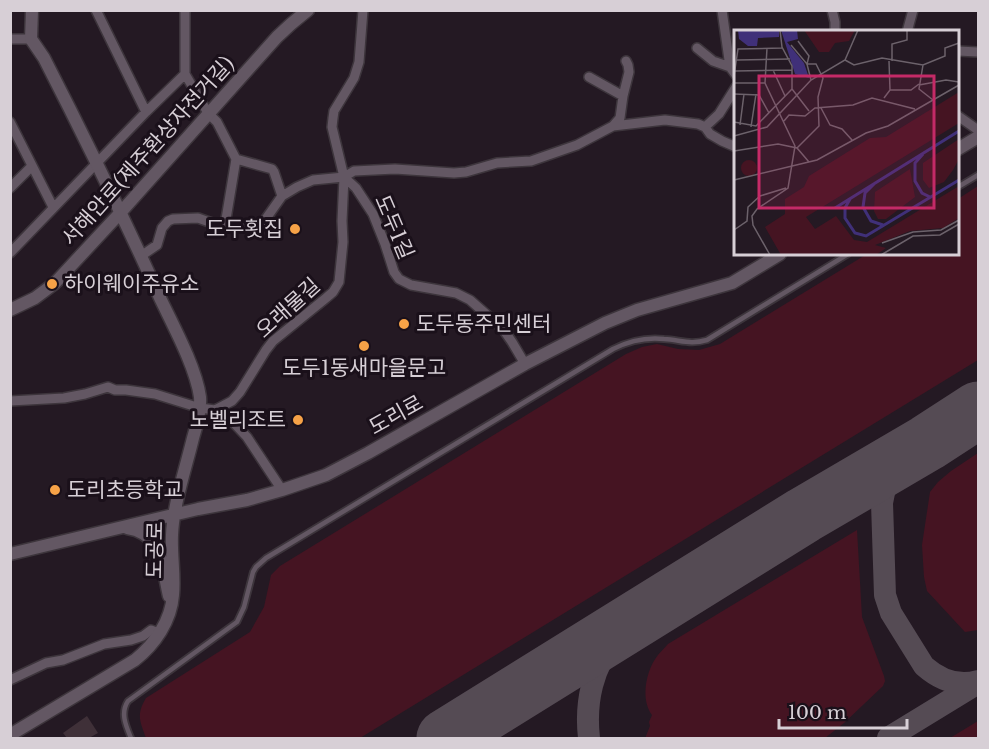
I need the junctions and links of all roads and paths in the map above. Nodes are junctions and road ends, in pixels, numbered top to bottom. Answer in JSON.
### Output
{"nodes":[{"id":1,"x":32,"y":10,"type":"edge"},
{"id":2,"x":96,"y":10,"type":"edge"},
{"id":3,"x":185,"y":10,"type":"edge"},
{"id":4,"x":293,"y":10,"type":"edge"},
{"id":5,"x":308,"y":10,"type":"edge"},
{"id":6,"x":363,"y":10,"type":"edge"},
{"id":7,"x":723,"y":10,"type":"edge"},
{"id":8,"x":832,"y":10,"type":"edge"},
{"id":9,"x":913,"y":10,"type":"edge"},
{"id":10,"x":291,"y":24,"type":"junction"},
{"id":11,"x":835,"y":30,"type":"edge"},
{"id":12,"x":908,"y":30,"type":"edge"},
{"id":13,"x":10,"y":39,"type":"edge"},
{"id":14,"x":31,"y":39,"type":"junction"},
{"id":15,"x":697,"y":48,"type":"dead end"},
{"id":16,"x":959,"y":51,"type":"edge"},
{"id":17,"x":978,"y":52,"type":"edge"},
{"id":18,"x":626,"y":61,"type":"dead end"},
{"id":19,"x":730,"y":67,"type":"junction"},
{"id":20,"x":734,"y":73,"type":"edge"},
{"id":21,"x":185,"y":74,"type":"junction"},
{"id":22,"x":589,"y":77,"type":"dead end"},
{"id":23,"x":734,"y":89,"type":"edge"},
{"id":24,"x":623,"y":96,"type":"junction"},
{"id":25,"x":146,"y":112,"type":"junction"},
{"id":26,"x":208,"y":113,"type":"junction"},
{"id":27,"x":959,"y":117,"type":"edge"},
{"id":28,"x":10,"y":122,"type":"edge"},
{"id":29,"x":613,"y":126,"type":"junction"},
{"id":30,"x":705,"y":127,"type":"junction"},
{"id":31,"x":978,"y":130,"type":"edge"},
{"id":32,"x":978,"y":137,"type":"edge"},
{"id":33,"x":734,"y":147,"type":"edge"},
{"id":34,"x":959,"y":147,"type":"edge"},
{"id":35,"x":236,"y":159,"type":"junction"},
{"id":36,"x":97,"y":164,"type":"junction"},
{"id":37,"x":32,"y":166,"type":"junction"},
{"id":38,"x":978,"y":175,"type":"edge"},
{"id":39,"x":344,"y":177,"type":"junction"},
{"id":40,"x":959,"y":186,"type":"edge"},
{"id":41,"x":10,"y":188,"type":"edge"},
{"id":42,"x":282,"y":196,"type":"junction"},
{"id":43,"x":53,"y":207,"type":"junction"},
{"id":44,"x":121,"y":212,"type":"junction"},
{"id":45,"x":225,"y":225,"type":"junction"},
{"id":46,"x":10,"y":253,"type":"edge"},
{"id":47,"x":778,"y":255,"type":"edge"},
{"id":48,"x":846,"y":255,"type":"edge"},
{"id":49,"x":141,"y":256,"type":"junction"},
{"id":50,"x":10,"y":310,"type":"edge"},
{"id":51,"x":525,"y":364,"type":"junction"},
{"id":52,"x":10,"y":401,"type":"edge"},
{"id":53,"x":200,"y":408,"type":"junction"},
{"id":54,"x":215,"y":410,"type":"junction"},
{"id":55,"x":282,"y":490,"type":"junction"},
{"id":56,"x":174,"y":515,"type":"junction"},
{"id":57,"x":123,"y":528,"type":"junction"},
{"id":58,"x":10,"y":554,"type":"edge"},
{"id":59,"x":171,"y":606,"type":"junction"},
{"id":60,"x":159,"y":633,"type":"junction"},
{"id":61,"x":10,"y":680,"type":"edge"},
{"id":62,"x":10,"y":735,"type":"edge"},
{"id":63,"x":131,"y":738,"type":"edge"}],
"edges":[{"from":1,"to":14,"type":"street"},
{"from":2,"to":25,"type":"street"},
{"from":3,"to":21,"type":"street"},
{"from":4,"to":10,"type":"street"},
{"from":5,"to":10,"type":"street","name":"서해안로(제주환상자전거길)"},
{"from":6,"to":39,"type":"street"},
{"from":7,"to":19,"type":"street"},
{"from":8,"to":11,"type":"street"},
{"from":9,"to":12,"type":"street"},
{"from":10,"to":26,"type":"street","name":"서해안로(제주환상자전거길)"},
{"from":13,"to":14,"type":"street"},
{"from":14,"to":36,"type":"street","name":"도공로"},
{"from":15,"to":19,"type":"street"},
{"from":16,"to":17,"type":"street"},
{"from":18,"to":24,"type":"street"},
{"from":19,"to":20,"type":"street"},
{"from":21,"to":25,"type":"street"},
{"from":21,"to":26,"type":"street"},
{"from":22,"to":24,"type":"street"},
{"from":23,"to":30,"type":"street"},
{"from":24,"to":29,"type":"street"},
{"from":25,"to":36,"type":"street"},
{"from":26,"to":35,"type":"street"},
{"from":26,"to":44,"type":"street","name":"서해안로(제주환상자전거길)"},
{"from":27,"to":31,"type":"street"},
{"from":28,"to":37,"type":"street"},
{"from":29,"to":30,"type":"street"},
{"from":29,"to":39,"type":"street"},
{"from":30,"to":33,"type":"street"},
{"from":32,"to":34,"type":"street"},
{"from":35,"to":42,"type":"street"},
{"from":35,"to":45,"type":"street"},
{"from":36,"to":43,"type":"street"},
{"from":36,"to":44,"type":"street","name":"도공로"},
{"from":37,"to":41,"type":"street"},
{"from":37,"to":43,"type":"street"},
{"from":38,"to":40,"type":"lane"},
{"from":39,"to":42,"type":"street"},
{"from":39,"to":51,"type":"street","name":"도두1길"},
{"from":39,"to":54,"type":"street","name":"오래물길"},
{"from":42,"to":45,"type":"street"},
{"from":43,"to":46,"type":"street"},
{"from":44,"to":49,"type":"street","name":"도공로"},
{"from":44,"to":50,"type":"street","name":"서해안로(제주환상자전거길)"},
{"from":45,"to":49,"type":"street"},
{"from":47,"to":51,"type":"street","name":"도리로"},
{"from":48,"to":63,"type":"lane"},
{"from":49,"to":53,"type":"street","name":"도공로"},
{"from":51,"to":55,"type":"street","name":"도리로"},
{"from":52,"to":53,"type":"street"},
{"from":53,"to":54,"type":"street"},
{"from":53,"to":56,"type":"street","name":"도공로"},
{"from":54,"to":55,"type":"street"},
{"from":55,"to":56,"type":"street","name":"도리로"},
{"from":56,"to":57,"type":"street","name":"도리로"},
{"from":56,"to":59,"type":"street","name":"도공로"},
{"from":57,"to":58,"type":"street","name":"도리로"},
{"from":57,"to":59,"type":"street"},
{"from":59,"to":60,"type":"street","name":"도공로"},
{"from":60,"to":61,"type":"street"},
{"from":60,"to":62,"type":"street","name":"도공로"}]}
